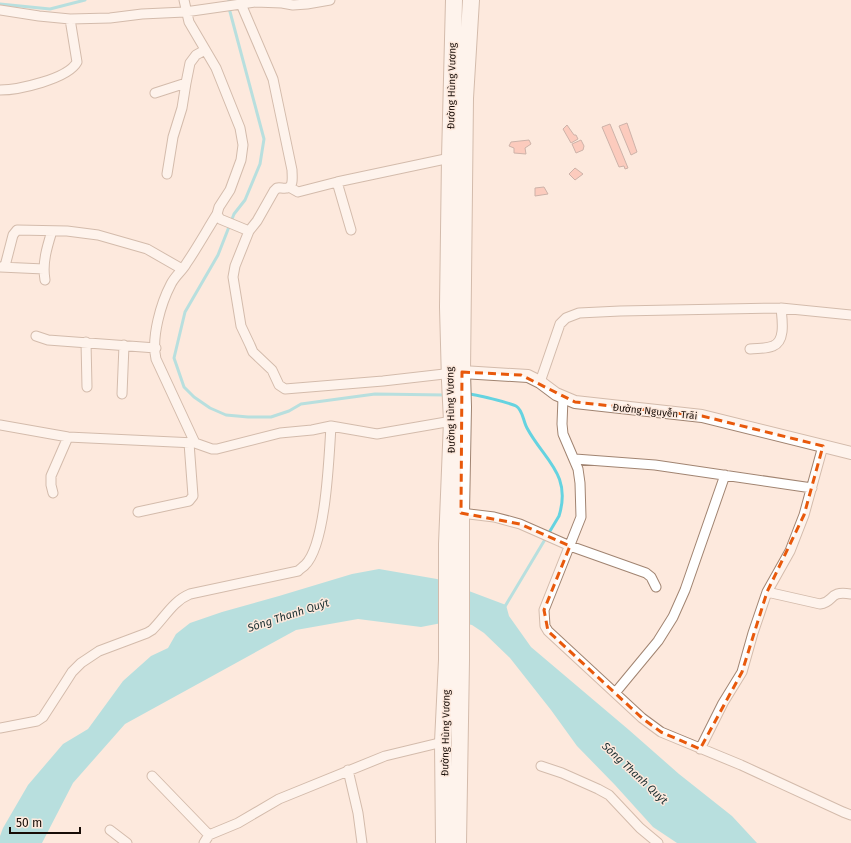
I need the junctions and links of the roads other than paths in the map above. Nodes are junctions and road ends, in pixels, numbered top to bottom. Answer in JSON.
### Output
{"nodes":[{"id":1,"x":184,"y":0,"type":"edge"},
{"id":2,"x":330,"y":0,"type":"edge"},
{"id":3,"x":454,"y":0,"type":"edge"},
{"id":4,"x":472,"y":0,"type":"edge"},
{"id":5,"x":233,"y":5,"type":"junction"},
{"id":6,"x":0,"y":10,"type":"edge"},
{"id":7,"x":185,"y":12,"type":"junction"},
{"id":8,"x":70,"y":19,"type":"junction"},
{"id":9,"x":205,"y":50,"type":"junction"},
{"id":10,"x":186,"y":83,"type":"junction"},
{"id":11,"x":0,"y":90,"type":"edge"},
{"id":12,"x":155,"y":93,"type":"dead end"},
{"id":13,"x":450,"y":158,"type":"junction"},
{"id":14,"x":167,"y":174,"type":"dead end"},
{"id":15,"x":337,"y":182,"type":"junction"},
{"id":16,"x":289,"y":187,"type":"junction"},
{"id":17,"x":217,"y":214,"type":"junction"},
{"id":18,"x":351,"y":230,"type":"dead end"},
{"id":19,"x":52,"y":231,"type":"junction"},
{"id":20,"x":249,"y":231,"type":"junction"},
{"id":21,"x":2,"y":266,"type":"edge"},
{"id":22,"x":44,"y":269,"type":"junction"},
{"id":23,"x":182,"y":270,"type":"junction"},
{"id":24,"x":45,"y":280,"type":"dead end"},
{"id":25,"x":781,"y":308,"type":"junction"},
{"id":26,"x":851,"y":315,"type":"edge"},
{"id":27,"x":36,"y":336,"type":"dead end"},
{"id":28,"x":86,"y":342,"type":"junction"},
{"id":29,"x":124,"y":345,"type":"junction"},
{"id":30,"x":156,"y":348,"type":"junction"},
{"id":31,"x":750,"y":349,"type":"dead end"},
{"id":32,"x":454,"y":375,"type":"junction"},
{"id":33,"x":540,"y":382,"type":"junction"},
{"id":34,"x":87,"y":387,"type":"dead end"},
{"id":35,"x":122,"y":394,"type":"dead end"},
{"id":36,"x":563,"y":398,"type":"junction"},
{"id":37,"x":456,"y":412,"type":"junction"},
{"id":38,"x":0,"y":425,"type":"edge"},
{"id":39,"x":331,"y":426,"type":"junction"},
{"id":40,"x":68,"y":437,"type":"junction"},
{"id":41,"x":192,"y":443,"type":"junction"},
{"id":42,"x":823,"y":446,"type":"junction"},
{"id":43,"x":851,"y":453,"type":"edge"},
{"id":44,"x":575,"y":459,"type":"junction"},
{"id":45,"x":725,"y":475,"type":"junction"},
{"id":46,"x":812,"y":488,"type":"junction"},
{"id":47,"x":53,"y":492,"type":"dead end"},
{"id":48,"x":138,"y":512,"type":"dead end"},
{"id":49,"x":461,"y":513,"type":"junction"},
{"id":50,"x":454,"y":544,"type":"junction"},
{"id":51,"x":570,"y":546,"type":"junction"},
{"id":52,"x":656,"y":587,"type":"dead end"},
{"id":53,"x":767,"y":592,"type":"junction"},
{"id":54,"x":851,"y":594,"type":"edge"},
{"id":55,"x":454,"y":660,"type":"junction"},
{"id":56,"x":615,"y":693,"type":"junction"},
{"id":57,"x":0,"y":728,"type":"edge"},
{"id":58,"x":444,"y":742,"type":"junction"},
{"id":59,"x":700,"y":748,"type":"junction"},
{"id":60,"x":541,"y":766,"type":"dead end"},
{"id":61,"x":348,"y":770,"type":"junction"},
{"id":62,"x":152,"y":776,"type":"dead end"},
{"id":63,"x":851,"y":815,"type":"edge"},
{"id":64,"x":110,"y":830,"type":"dead end"},
{"id":65,"x":209,"y":835,"type":"junction"},
{"id":66,"x":127,"y":843,"type":"edge"},
{"id":67,"x":204,"y":843,"type":"edge"},
{"id":68,"x":362,"y":843,"type":"edge"},
{"id":69,"x":444,"y":843,"type":"edge"},
{"id":70,"x":458,"y":843,"type":"edge"},
{"id":71,"x":658,"y":843,"type":"edge"}],
"edges":[{"from":1,"to":7,"type":"street"},
{"from":2,"to":5,"type":"street"},
{"from":3,"to":13,"type":"highway","name":"Đường Hùng Vương"},
{"from":4,"to":32,"type":"highway","name":"Đường Hùng Vương"},
{"from":5,"to":7,"type":"street"},
{"from":5,"to":16,"type":"street"},
{"from":6,"to":8,"type":"street"},
{"from":7,"to":8,"type":"street"},
{"from":7,"to":9,"type":"street"},
{"from":8,"to":11,"type":"street"},
{"from":9,"to":10,"type":"street"},
{"from":9,"to":17,"type":"street"},
{"from":10,"to":12,"type":"street"},
{"from":10,"to":14,"type":"street"},
{"from":13,"to":15,"type":"street"},
{"from":13,"to":32,"type":"highway","name":"Đường Hùng Vương"},
{"from":15,"to":16,"type":"street"},
{"from":15,"to":18,"type":"street"},
{"from":16,"to":20,"type":"street"},
{"from":17,"to":20,"type":"street"},
{"from":17,"to":23,"type":"street"},
{"from":19,"to":21,"type":"street"},
{"from":19,"to":22,"type":"street"},
{"from":19,"to":23,"type":"street"},
{"from":20,"to":32,"type":"street"},
{"from":21,"to":22,"type":"street"},
{"from":22,"to":24,"type":"street"},
{"from":23,"to":30,"type":"street"},
{"from":25,"to":26,"type":"street"},
{"from":25,"to":31,"type":"street"},
{"from":25,"to":33,"type":"street"},
{"from":27,"to":28,"type":"street"},
{"from":28,"to":29,"type":"street"},
{"from":28,"to":34,"type":"street"},
{"from":29,"to":30,"type":"street"},
{"from":29,"to":35,"type":"street"},
{"from":30,"to":41,"type":"street"},
{"from":32,"to":33,"type":"street","name":"Đường Nguyễn Trãi"},
{"from":32,"to":37,"type":"highway","name":"Đường Hùng Vương"},
{"from":33,"to":36,"type":"street","name":"Đường Nguyễn Trãi"},
{"from":36,"to":42,"type":"street","name":"Đường Nguyễn Trãi"},
{"from":36,"to":44,"type":"street"},
{"from":37,"to":39,"type":"street"},
{"from":37,"to":49,"type":"highway","name":"Đường Hùng Vương"},
{"from":37,"to":50,"type":"highway","name":"Đường Hùng Vương"},
{"from":38,"to":40,"type":"street"},
{"from":39,"to":41,"type":"street"},
{"from":39,"to":57,"type":"street"},
{"from":40,"to":41,"type":"street"},
{"from":40,"to":47,"type":"street"},
{"from":41,"to":48,"type":"street"},
{"from":42,"to":43,"type":"street","name":"Đường Nguyễn Trãi"},
{"from":42,"to":46,"type":"street"},
{"from":44,"to":45,"type":"street"},
{"from":44,"to":51,"type":"street"},
{"from":45,"to":46,"type":"street"},
{"from":45,"to":56,"type":"street"},
{"from":46,"to":53,"type":"street"},
{"from":49,"to":50,"type":"highway","name":"Đường Hùng Vương"},
{"from":49,"to":51,"type":"street"},
{"from":50,"to":55,"type":"highway","name":"Đường Hùng Vương"},
{"from":51,"to":52,"type":"street"},
{"from":51,"to":56,"type":"street"},
{"from":53,"to":54,"type":"street"},
{"from":53,"to":59,"type":"street"},
{"from":55,"to":58,"type":"highway","name":"Đường Hùng Vương"},
{"from":55,"to":70,"type":"highway","name":"Đường Hùng Vương"},
{"from":56,"to":59,"type":"street"},
{"from":58,"to":61,"type":"street"},
{"from":58,"to":69,"type":"highway","name":"Đường Hùng Vương"},
{"from":59,"to":63,"type":"street"},
{"from":60,"to":71,"type":"street"},
{"from":61,"to":65,"type":"street"},
{"from":61,"to":68,"type":"street"},
{"from":62,"to":65,"type":"street"},
{"from":64,"to":66,"type":"street"},
{"from":65,"to":67,"type":"street"}]}
